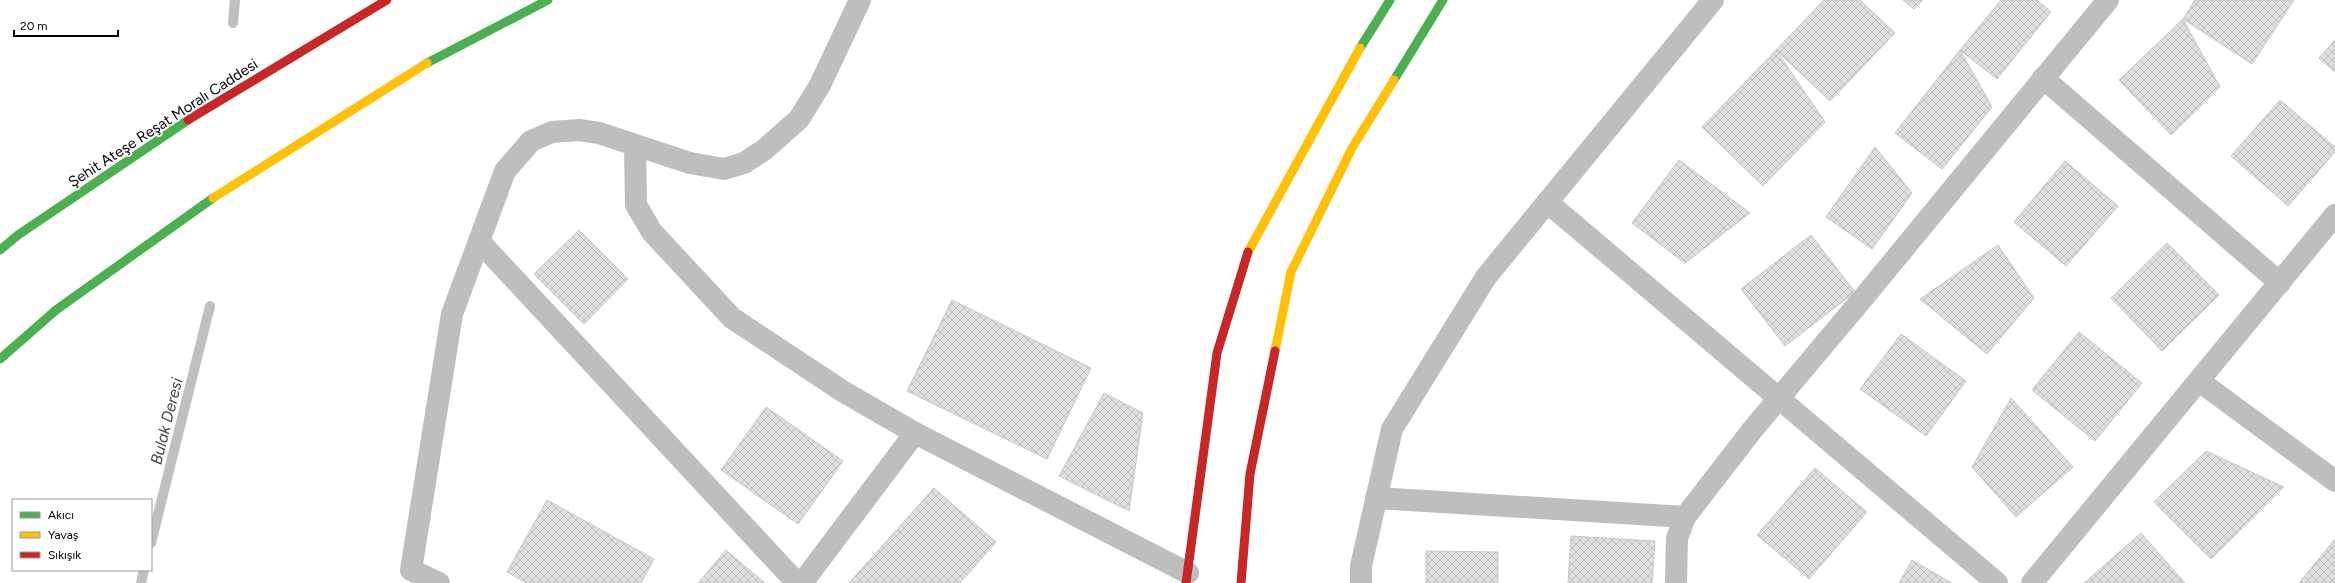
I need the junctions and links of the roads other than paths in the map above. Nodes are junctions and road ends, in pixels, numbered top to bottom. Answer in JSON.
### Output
{"nodes":[{"id":1,"x":387,"y":0,"type":"edge"},
{"id":2,"x":548,"y":0,"type":"edge"},
{"id":3,"x":860,"y":0,"type":"edge"},
{"id":4,"x":1390,"y":0,"type":"edge"},
{"id":5,"x":1443,"y":0,"type":"edge"},
{"id":6,"x":1713,"y":0,"type":"edge"},
{"id":7,"x":2108,"y":0,"type":"edge"},
{"id":8,"x":2044,"y":78,"type":"junction"},
{"id":9,"x":635,"y":146,"type":"junction"},
{"id":10,"x":1548,"y":202,"type":"junction"},
{"id":11,"x":2335,"y":215,"type":"edge"},
{"id":12,"x":479,"y":241,"type":"junction"},
{"id":13,"x":0,"y":250,"type":"edge"},
{"id":14,"x":2280,"y":283,"type":"junction"},
{"id":15,"x":0,"y":359,"type":"edge"},
{"id":16,"x":2199,"y":381,"type":"junction"},
{"id":17,"x":1779,"y":397,"type":"junction"},
{"id":18,"x":915,"y":433,"type":"junction"},
{"id":19,"x":2335,"y":481,"type":"edge"},
{"id":20,"x":1376,"y":498,"type":"junction"},
{"id":21,"x":1685,"y":517,"type":"junction"},
{"id":22,"x":411,"y":577,"type":"edge"},
{"id":23,"x":1187,"y":578,"type":"edge"},
{"id":24,"x":439,"y":583,"type":"edge"},
{"id":25,"x":797,"y":583,"type":"edge"},
{"id":26,"x":802,"y":583,"type":"edge"},
{"id":27,"x":1241,"y":583,"type":"edge"},
{"id":28,"x":1361,"y":583,"type":"edge"},
{"id":29,"x":1676,"y":583,"type":"edge"},
{"id":30,"x":1997,"y":583,"type":"edge"},
{"id":31,"x":2032,"y":583,"type":"edge"}],
"edges":[{"from":1,"to":13,"type":"street","name":"Şehit Ateşe Reşat Moralı Caddesi"},
{"from":2,"to":15,"type":"street"},
{"from":3,"to":9,"type":"street"},
{"from":4,"to":23,"type":"street"},
{"from":5,"to":27,"type":"street"},
{"from":6,"to":10,"type":"street"},
{"from":7,"to":8,"type":"street"},
{"from":8,"to":14,"type":"street"},
{"from":8,"to":17,"type":"street"},
{"from":9,"to":12,"type":"street"},
{"from":9,"to":18,"type":"street"},
{"from":10,"to":17,"type":"street"},
{"from":10,"to":20,"type":"street"},
{"from":11,"to":14,"type":"street"},
{"from":12,"to":22,"type":"street"},
{"from":12,"to":25,"type":"street"},
{"from":14,"to":16,"type":"street"},
{"from":16,"to":19,"type":"street"},
{"from":16,"to":31,"type":"street"},
{"from":17,"to":21,"type":"street"},
{"from":17,"to":30,"type":"street"},
{"from":18,"to":23,"type":"street"},
{"from":18,"to":26,"type":"street"},
{"from":20,"to":21,"type":"street"},
{"from":20,"to":28,"type":"street"},
{"from":21,"to":29,"type":"street"},
{"from":22,"to":24,"type":"street"}]}
